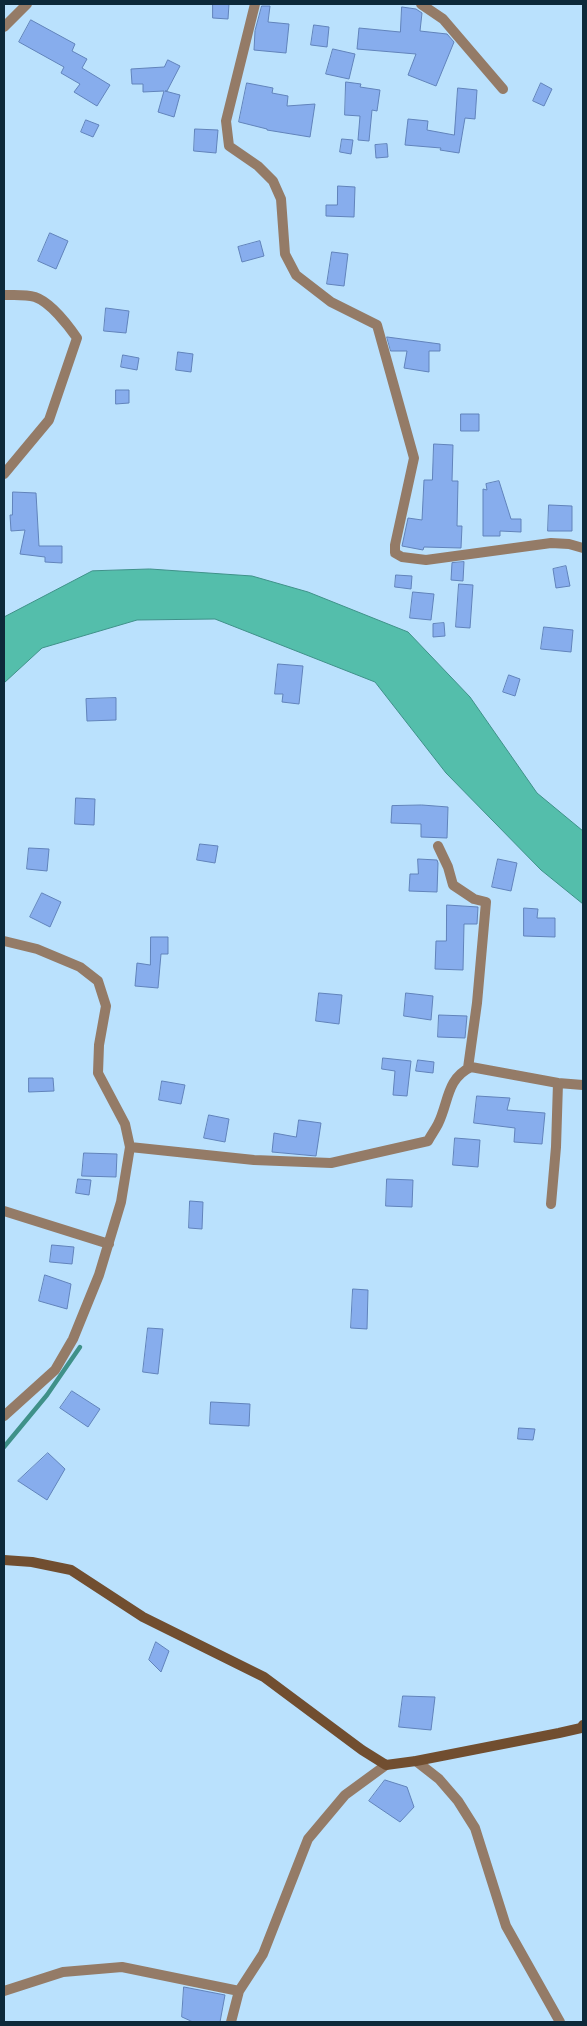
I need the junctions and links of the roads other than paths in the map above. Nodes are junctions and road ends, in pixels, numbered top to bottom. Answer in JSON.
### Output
{"nodes":[{"id":1,"x":27,"y":4,"type":"edge"},
{"id":2,"x":254,"y":4,"type":"edge"},
{"id":3,"x":422,"y":4,"type":"edge"},
{"id":4,"x":4,"y":27,"type":"edge"},
{"id":5,"x":503,"y":89,"type":"dead end"},
{"id":6,"x":4,"y":295,"type":"edge"},
{"id":7,"x":4,"y":474,"type":"edge"},
{"id":8,"x":583,"y":548,"type":"edge"},
{"id":9,"x":438,"y":846,"type":"dead end"},
{"id":10,"x":4,"y":941,"type":"edge"},
{"id":11,"x":468,"y":1068,"type":"junction"},
{"id":12,"x":558,"y":1083,"type":"junction"},
{"id":13,"x":583,"y":1085,"type":"edge"},
{"id":14,"x":130,"y":1147,"type":"junction"},
{"id":15,"x":550,"y":1204,"type":"dead end"},
{"id":16,"x":4,"y":1211,"type":"edge"},
{"id":17,"x":109,"y":1244,"type":"junction"},
{"id":18,"x":4,"y":1416,"type":"edge"},
{"id":19,"x":4,"y":1560,"type":"edge"},
{"id":20,"x":583,"y":1725,"type":"edge"},
{"id":21,"x":416,"y":1761,"type":"junction"},
{"id":22,"x":386,"y":1765,"type":"junction"},
{"id":23,"x":4,"y":1991,"type":"edge"},
{"id":24,"x":238,"y":1991,"type":"junction"},
{"id":25,"x":231,"y":2022,"type":"edge"},
{"id":26,"x":560,"y":2022,"type":"edge"}],
"edges":[{"from":1,"to":4,"type":"street"},
{"from":2,"to":8,"type":"street"},
{"from":3,"to":5,"type":"street"},
{"from":6,"to":7,"type":"street"},
{"from":9,"to":11,"type":"street"},
{"from":10,"to":14,"type":"street"},
{"from":11,"to":12,"type":"street"},
{"from":11,"to":14,"type":"street"},
{"from":12,"to":13,"type":"street"},
{"from":12,"to":15,"type":"street"},
{"from":14,"to":17,"type":"street"},
{"from":16,"to":17,"type":"street"},
{"from":17,"to":18,"type":"street"},
{"from":19,"to":22,"type":"main road"},
{"from":20,"to":21,"type":"main road"},
{"from":21,"to":22,"type":"main road"},
{"from":21,"to":26,"type":"street"},
{"from":22,"to":24,"type":"street"},
{"from":23,"to":24,"type":"street"},
{"from":24,"to":25,"type":"street"}]}
